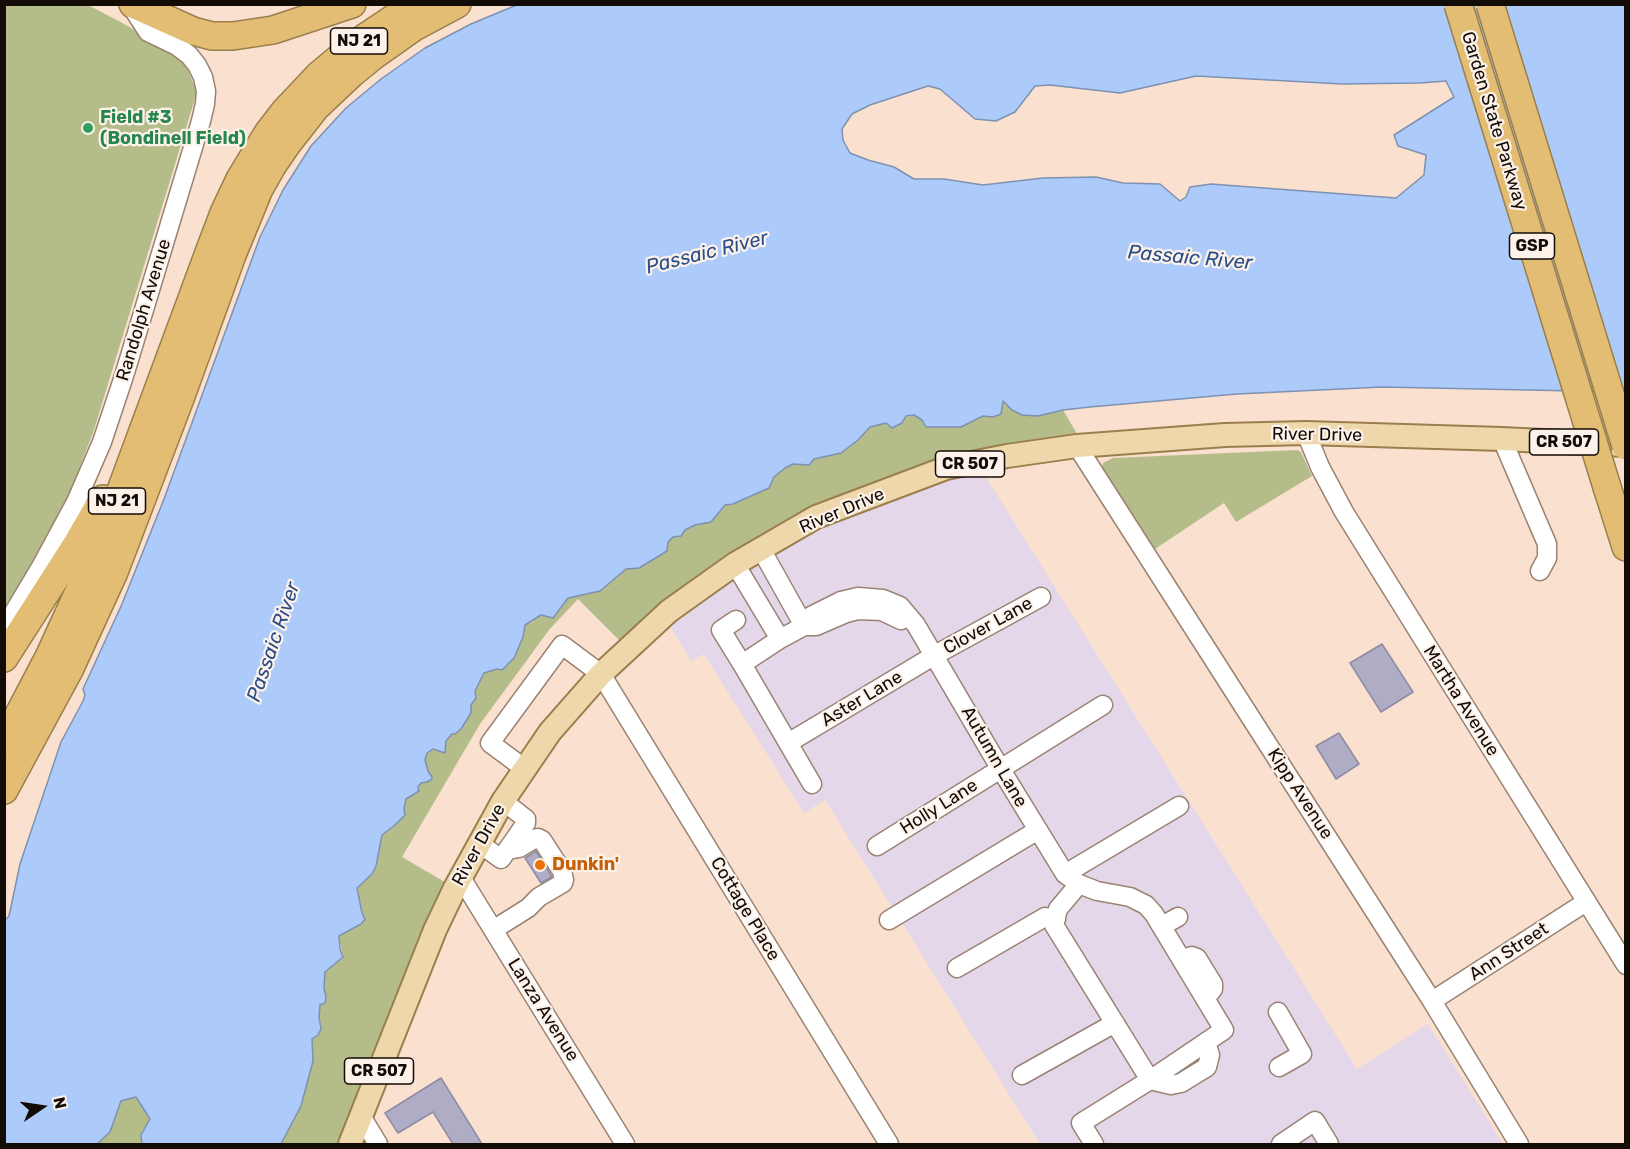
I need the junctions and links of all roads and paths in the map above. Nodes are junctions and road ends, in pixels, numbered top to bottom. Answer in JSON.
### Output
{"nodes":[{"id":1,"x":131,"y":4,"type":"edge"},
{"id":2,"x":352,"y":4,"type":"edge"},
{"id":3,"x":415,"y":4,"type":"edge"},
{"id":4,"x":457,"y":4,"type":"edge"},
{"id":5,"x":1458,"y":4,"type":"edge"},
{"id":6,"x":1490,"y":4,"type":"edge"},
{"id":7,"x":210,"y":250,"type":"junction"},
{"id":8,"x":1305,"y":433,"type":"junction"},
{"id":9,"x":1502,"y":439,"type":"junction"},
{"id":10,"x":1626,"y":445,"type":"edge"},
{"id":11,"x":1077,"y":446,"type":"junction"},
{"id":12,"x":1626,"y":547,"type":"edge"},
{"id":13,"x":761,"y":549,"type":"junction"},
{"id":14,"x":735,"y":564,"type":"junction"},
{"id":15,"x":1540,"y":571,"type":"dead end"},
{"id":16,"x":1041,"y":597,"type":"dead end"},
{"id":17,"x":736,"y":620,"type":"dead end"},
{"id":18,"x":804,"y":626,"type":"junction"},
{"id":19,"x":4,"y":629,"type":"edge"},
{"id":20,"x":780,"y":639,"type":"junction"},
{"id":21,"x":935,"y":655,"type":"junction"},
{"id":22,"x":4,"y":658,"type":"edge"},
{"id":23,"x":742,"y":664,"type":"junction"},
{"id":24,"x":601,"y":674,"type":"junction"},
{"id":25,"x":1103,"y":705,"type":"dead end"},
{"id":26,"x":4,"y":743,"type":"edge"},
{"id":27,"x":788,"y":743,"type":"junction"},
{"id":28,"x":1000,"y":768,"type":"junction"},
{"id":29,"x":525,"y":769,"type":"junction"},
{"id":30,"x":812,"y":784,"type":"dead end"},
{"id":31,"x":4,"y":790,"type":"edge"},
{"id":32,"x":503,"y":801,"type":"junction"},
{"id":33,"x":1179,"y":806,"type":"dead end"},
{"id":34,"x":1038,"y":830,"type":"junction"},
{"id":35,"x":479,"y":843,"type":"junction"},
{"id":36,"x":877,"y":846,"type":"dead end"},
{"id":37,"x":508,"y":850,"type":"junction"},
{"id":38,"x":460,"y":876,"type":"junction"},
{"id":39,"x":1072,"y":879,"type":"junction"},
{"id":40,"x":1586,"y":902,"type":"junction"},
{"id":41,"x":1178,"y":917,"type":"dead end"},
{"id":42,"x":1056,"y":919,"type":"junction"},
{"id":43,"x":889,"y":920,"type":"dead end"},
{"id":44,"x":1162,"y":926,"type":"junction"},
{"id":45,"x":493,"y":930,"type":"junction"},
{"id":46,"x":1626,"y":965,"type":"edge"},
{"id":47,"x":957,"y":968,"type":"dead end"},
{"id":48,"x":1432,"y":1002,"type":"junction"},
{"id":49,"x":1278,"y":1012,"type":"dead end"},
{"id":50,"x":1115,"y":1023,"type":"junction"},
{"id":51,"x":1279,"y":1067,"type":"dead end"},
{"id":52,"x":1022,"y":1075,"type":"dead end"},
{"id":53,"x":1150,"y":1080,"type":"junction"},
{"id":54,"x":361,"y":1116,"type":"junction"},
{"id":55,"x":350,"y":1144,"type":"edge"},
{"id":56,"x":378,"y":1144,"type":"edge"},
{"id":57,"x":625,"y":1144,"type":"edge"},
{"id":58,"x":889,"y":1144,"type":"edge"},
{"id":59,"x":1094,"y":1144,"type":"edge"},
{"id":60,"x":1281,"y":1144,"type":"edge"},
{"id":61,"x":1329,"y":1144,"type":"edge"},
{"id":62,"x":1519,"y":1144,"type":"edge"}],
"edges":[{"from":1,"to":2,"type":"highway"},
{"from":1,"to":19,"type":"street","name":"Randolph Avenue"},
{"from":3,"to":7,"type":"highway","number":"NJ 21"},
{"from":4,"to":31,"type":"highway","number":"NJ 21"},
{"from":5,"to":12,"type":"highway","name":"Garden State Parkway","number":"GSP","bridge":true},
{"from":6,"to":10,"type":"highway","name":"Garden State Parkway","number":"GSP","bridge":true},
{"from":7,"to":22,"type":"highway"},
{"from":7,"to":26,"type":"highway","number":"NJ 21"},
{"from":8,"to":9,"type":"main road","name":"River Drive","number":"CR 507"},
{"from":8,"to":11,"type":"main road","name":"River Drive","number":"CR 507"},
{"from":8,"to":40,"type":"street","name":"Martha Avenue"},
{"from":9,"to":10,"type":"main road","name":"River Drive","number":"CR 507"},
{"from":9,"to":15,"type":"street"},
{"from":11,"to":13,"type":"main road","name":"River Drive","number":"CR 507"},
{"from":11,"to":48,"type":"street","name":"Kipp Avenue"},
{"from":13,"to":14,"type":"main road","name":"River Drive","number":"CR 507"},
{"from":13,"to":18,"type":"street"},
{"from":14,"to":20,"type":"street"},
{"from":14,"to":24,"type":"main road","name":"River Drive","number":"CR 507"},
{"from":16,"to":21,"type":"street","name":"Clover Lane"},
{"from":17,"to":23,"type":"street"},
{"from":18,"to":20,"type":"street","name":"Autumn Lane"},
{"from":18,"to":21,"type":"street","name":"Autumn Lane"},
{"from":20,"to":23,"type":"street","name":"Autumn Lane"},
{"from":21,"to":27,"type":"street","name":"Aster Lane"},
{"from":21,"to":28,"type":"street","name":"Autumn Lane"},
{"from":23,"to":27,"type":"street"},
{"from":24,"to":29,"type":"main road","name":"River Drive","number":"CR 507"},
{"from":24,"to":29,"type":"street"},
{"from":24,"to":58,"type":"street","name":"Cottage Place"},
{"from":25,"to":28,"type":"street","name":"Holly Lane"},
{"from":27,"to":30,"type":"street"},
{"from":28,"to":34,"type":"street","name":"Autumn Lane"},
{"from":28,"to":36,"type":"street","name":"Holly Lane"},
{"from":29,"to":32,"type":"main road","name":"River Drive","number":"CR 507"},
{"from":32,"to":35,"type":"main road","name":"River Drive","number":"CR 507"},
{"from":32,"to":37,"type":"street"},
{"from":33,"to":39,"type":"street"},
{"from":34,"to":39,"type":"street","name":"Autumn Lane"},
{"from":34,"to":43,"type":"street"},
{"from":35,"to":37,"type":"street"},
{"from":35,"to":38,"type":"main road","name":"River Drive","number":"CR 507"},
{"from":37,"to":45,"type":"street"},
{"from":38,"to":45,"type":"street","name":"Lanza Avenue"},
{"from":38,"to":54,"type":"main road","name":"River Drive","number":"CR 507"},
{"from":39,"to":42,"type":"street"},
{"from":39,"to":44,"type":"street"},
{"from":40,"to":46,"type":"street","name":"Martha Avenue"},
{"from":40,"to":48,"type":"street","name":"Ann Street"},
{"from":41,"to":44,"type":"street"},
{"from":42,"to":47,"type":"street"},
{"from":42,"to":50,"type":"street"},
{"from":44,"to":53,"type":"street"},
{"from":45,"to":57,"type":"street","name":"Lanza Avenue"},
{"from":48,"to":62,"type":"street","name":"Kipp Avenue"},
{"from":49,"to":51,"type":"street"},
{"from":50,"to":52,"type":"street"},
{"from":50,"to":53,"type":"street"},
{"from":53,"to":59,"type":"street"},
{"from":54,"to":55,"type":"main road","name":"River Drive","number":"CR 507"},
{"from":54,"to":56,"type":"street"},
{"from":60,"to":61,"type":"street"}]}
